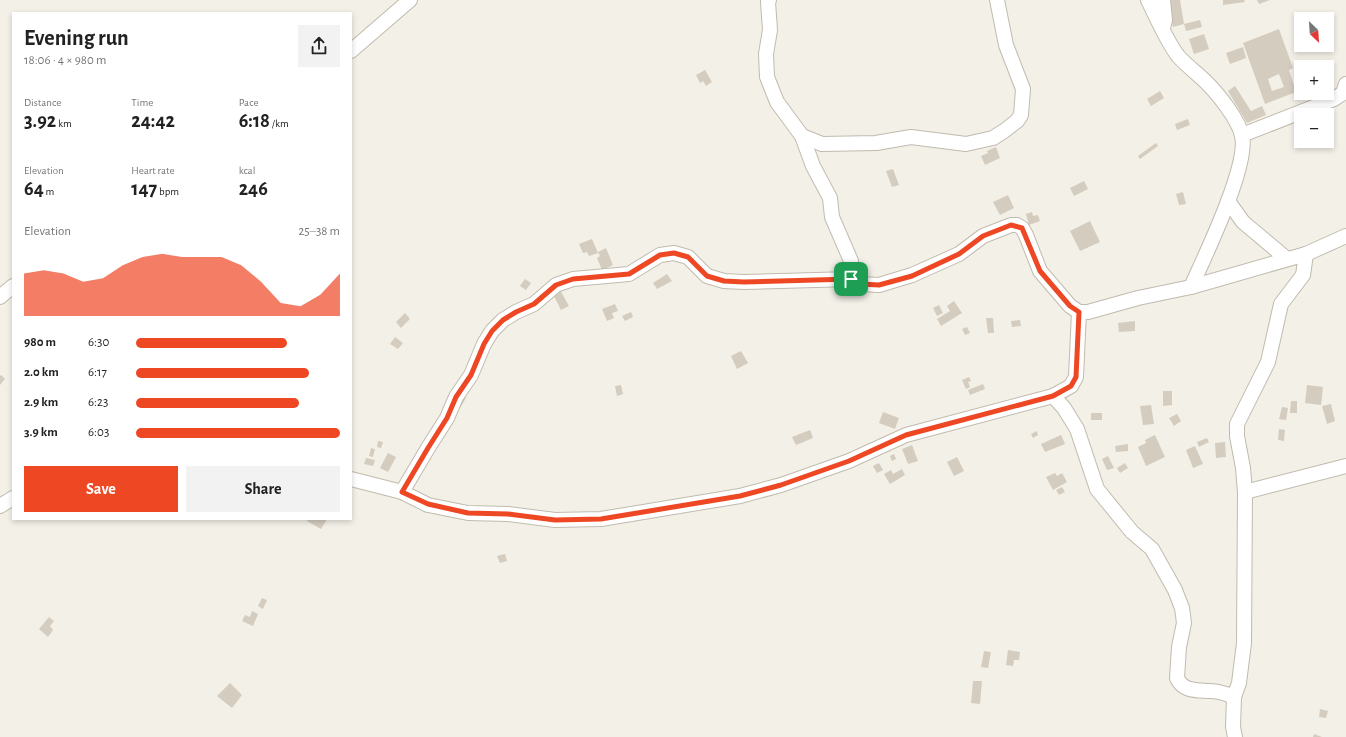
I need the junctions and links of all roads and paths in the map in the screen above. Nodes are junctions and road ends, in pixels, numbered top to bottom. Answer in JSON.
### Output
{"nodes":[{"id":1,"x":410,"y":0,"type":"edge"},
{"id":2,"x":769,"y":0,"type":"edge"},
{"id":3,"x":997,"y":0,"type":"edge"},
{"id":4,"x":1148,"y":0,"type":"edge"},
{"id":5,"x":1163,"y":0,"type":"edge"},
{"id":6,"x":1163,"y":28,"type":"junction"},
{"id":7,"x":352,"y":50,"type":"edge"},
{"id":8,"x":1346,"y":84,"type":"edge"},
{"id":9,"x":1242,"y":135,"type":"junction"},
{"id":10,"x":802,"y":136,"type":"junction"},
{"id":11,"x":1228,"y":201,"type":"junction"},
{"id":12,"x":1346,"y":236,"type":"edge"},
{"id":13,"x":1306,"y":254,"type":"junction"},
{"id":14,"x":1287,"y":259,"type":"junction"},
{"id":15,"x":851,"y":279,"type":"junction"},
{"id":16,"x":12,"y":287,"type":"edge"},
{"id":17,"x":1191,"y":287,"type":"junction"},
{"id":18,"x":0,"y":297,"type":"edge"},
{"id":19,"x":1079,"y":312,"type":"junction"},
{"id":20,"x":1053,"y":396,"type":"junction"},
{"id":21,"x":1346,"y":466,"type":"edge"},
{"id":22,"x":352,"y":479,"type":"edge"},
{"id":23,"x":402,"y":492,"type":"junction"},
{"id":24,"x":1245,"y":492,"type":"junction"},
{"id":25,"x":12,"y":499,"type":"edge"},
{"id":26,"x":0,"y":506,"type":"edge"},
{"id":27,"x":1234,"y":698,"type":"junction"},
{"id":28,"x":1235,"y":737,"type":"edge"}],
"edges":[{"from":1,"to":7,"type":"street"},
{"from":2,"to":10,"type":"street"},
{"from":3,"to":10,"type":"street"},
{"from":4,"to":6,"type":"street"},
{"from":5,"to":6,"type":"street"},
{"from":6,"to":9,"type":"street"},
{"from":8,"to":9,"type":"street"},
{"from":9,"to":11,"type":"street"},
{"from":10,"to":15,"type":"street"},
{"from":11,"to":14,"type":"street"},
{"from":11,"to":17,"type":"street"},
{"from":12,"to":13,"type":"street"},
{"from":13,"to":14,"type":"street"},
{"from":13,"to":24,"type":"street"},
{"from":14,"to":17,"type":"street"},
{"from":15,"to":19,"type":"street"},
{"from":15,"to":23,"type":"street"},
{"from":16,"to":18,"type":"street"},
{"from":17,"to":19,"type":"street"},
{"from":19,"to":20,"type":"street"},
{"from":20,"to":23,"type":"street"},
{"from":20,"to":27,"type":"street"},
{"from":21,"to":24,"type":"street"},
{"from":22,"to":23,"type":"street"},
{"from":24,"to":27,"type":"street"},
{"from":25,"to":26,"type":"street"},
{"from":27,"to":28,"type":"street"}]}
